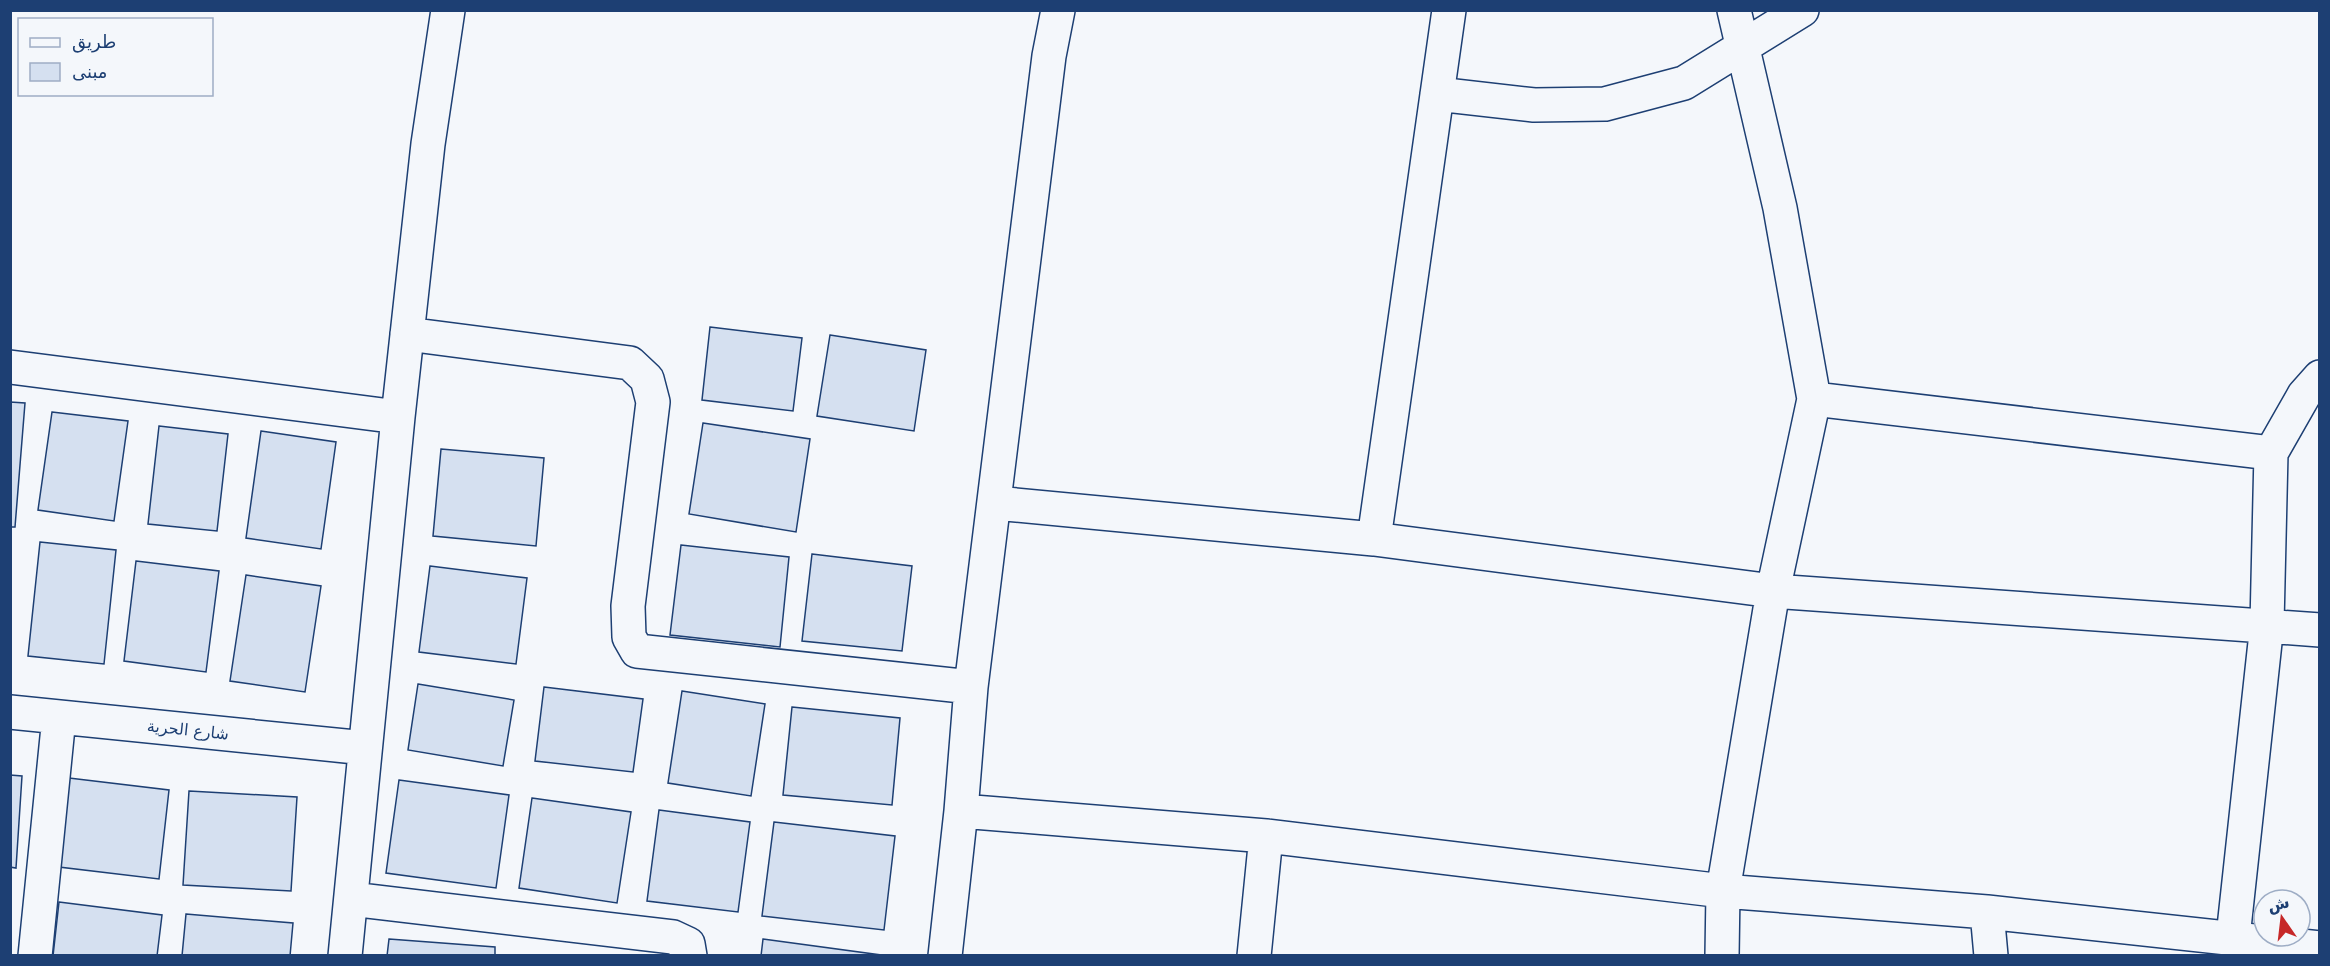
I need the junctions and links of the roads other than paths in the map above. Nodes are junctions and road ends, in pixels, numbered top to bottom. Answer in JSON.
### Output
{"nodes":[{"id":1,"x":448,"y":10,"type":"edge"},
{"id":2,"x":1058,"y":10,"type":"edge"},
{"id":3,"x":1449,"y":10,"type":"edge"},
{"id":4,"x":1734,"y":10,"type":"edge"},
{"id":5,"x":1802,"y":10,"type":"edge"},
{"id":6,"x":1744,"y":47,"type":"junction"},
{"id":7,"x":1437,"y":94,"type":"junction"},
{"id":8,"x":407,"y":334,"type":"junction"},
{"id":9,"x":10,"y":367,"type":"edge"},
{"id":10,"x":2319,"y":377,"type":"edge"},
{"id":11,"x":1814,"y":399,"type":"junction"},
{"id":12,"x":398,"y":417,"type":"junction"},
{"id":13,"x":2271,"y":453,"type":"junction"},
{"id":14,"x":995,"y":503,"type":"junction"},
{"id":15,"x":1374,"y":539,"type":"junction"},
{"id":16,"x":1773,"y":591,"type":"junction"},
{"id":17,"x":2267,"y":624,"type":"junction"},
{"id":18,"x":2319,"y":630,"type":"edge"},
{"id":19,"x":972,"y":687,"type":"junction"},
{"id":20,"x":10,"y":712,"type":"edge"},
{"id":21,"x":59,"y":717,"type":"junction"},
{"id":22,"x":365,"y":748,"type":"junction"},
{"id":23,"x":962,"y":811,"type":"junction"},
{"id":24,"x":1266,"y":836,"type":"junction"},
{"id":25,"x":1723,"y":891,"type":"junction"},
{"id":26,"x":351,"y":900,"type":"junction"},
{"id":27,"x":1987,"y":912,"type":"junction"},
{"id":28,"x":2233,"y":937,"type":"junction"},
{"id":29,"x":2319,"y":948,"type":"edge"},
{"id":30,"x":35,"y":956,"type":"edge"},
{"id":31,"x":345,"y":956,"type":"edge"},
{"id":32,"x":690,"y":956,"type":"edge"},
{"id":33,"x":945,"y":956,"type":"edge"},
{"id":34,"x":1254,"y":956,"type":"edge"},
{"id":35,"x":1722,"y":956,"type":"edge"},
{"id":36,"x":1991,"y":956,"type":"edge"}],
"edges":[{"from":1,"to":8,"type":"street"},
{"from":2,"to":14,"type":"street"},
{"from":3,"to":7,"type":"street"},
{"from":4,"to":6,"type":"street"},
{"from":5,"to":6,"type":"street"},
{"from":6,"to":7,"type":"street"},
{"from":6,"to":11,"type":"street"},
{"from":7,"to":15,"type":"street"},
{"from":8,"to":12,"type":"street"},
{"from":8,"to":19,"type":"street"},
{"from":9,"to":12,"type":"street"},
{"from":10,"to":13,"type":"street"},
{"from":11,"to":13,"type":"street"},
{"from":11,"to":16,"type":"street"},
{"from":12,"to":22,"type":"street"},
{"from":13,"to":17,"type":"street"},
{"from":14,"to":15,"type":"street"},
{"from":14,"to":19,"type":"street"},
{"from":15,"to":16,"type":"street"},
{"from":16,"to":17,"type":"street"},
{"from":16,"to":25,"type":"street"},
{"from":17,"to":18,"type":"street"},
{"from":17,"to":28,"type":"street"},
{"from":19,"to":23,"type":"street"},
{"from":20,"to":21,"type":"street","name":"شارع الحرية"},
{"from":21,"to":22,"type":"street","name":"شارع الحرية"},
{"from":21,"to":30,"type":"street"},
{"from":22,"to":26,"type":"street"},
{"from":23,"to":24,"type":"street"},
{"from":23,"to":33,"type":"street"},
{"from":24,"to":25,"type":"street"},
{"from":24,"to":34,"type":"street"},
{"from":25,"to":27,"type":"street"},
{"from":25,"to":35,"type":"street"},
{"from":26,"to":31,"type":"street"},
{"from":26,"to":32,"type":"street"},
{"from":27,"to":28,"type":"street"},
{"from":27,"to":36,"type":"street"},
{"from":28,"to":29,"type":"street"}]}
